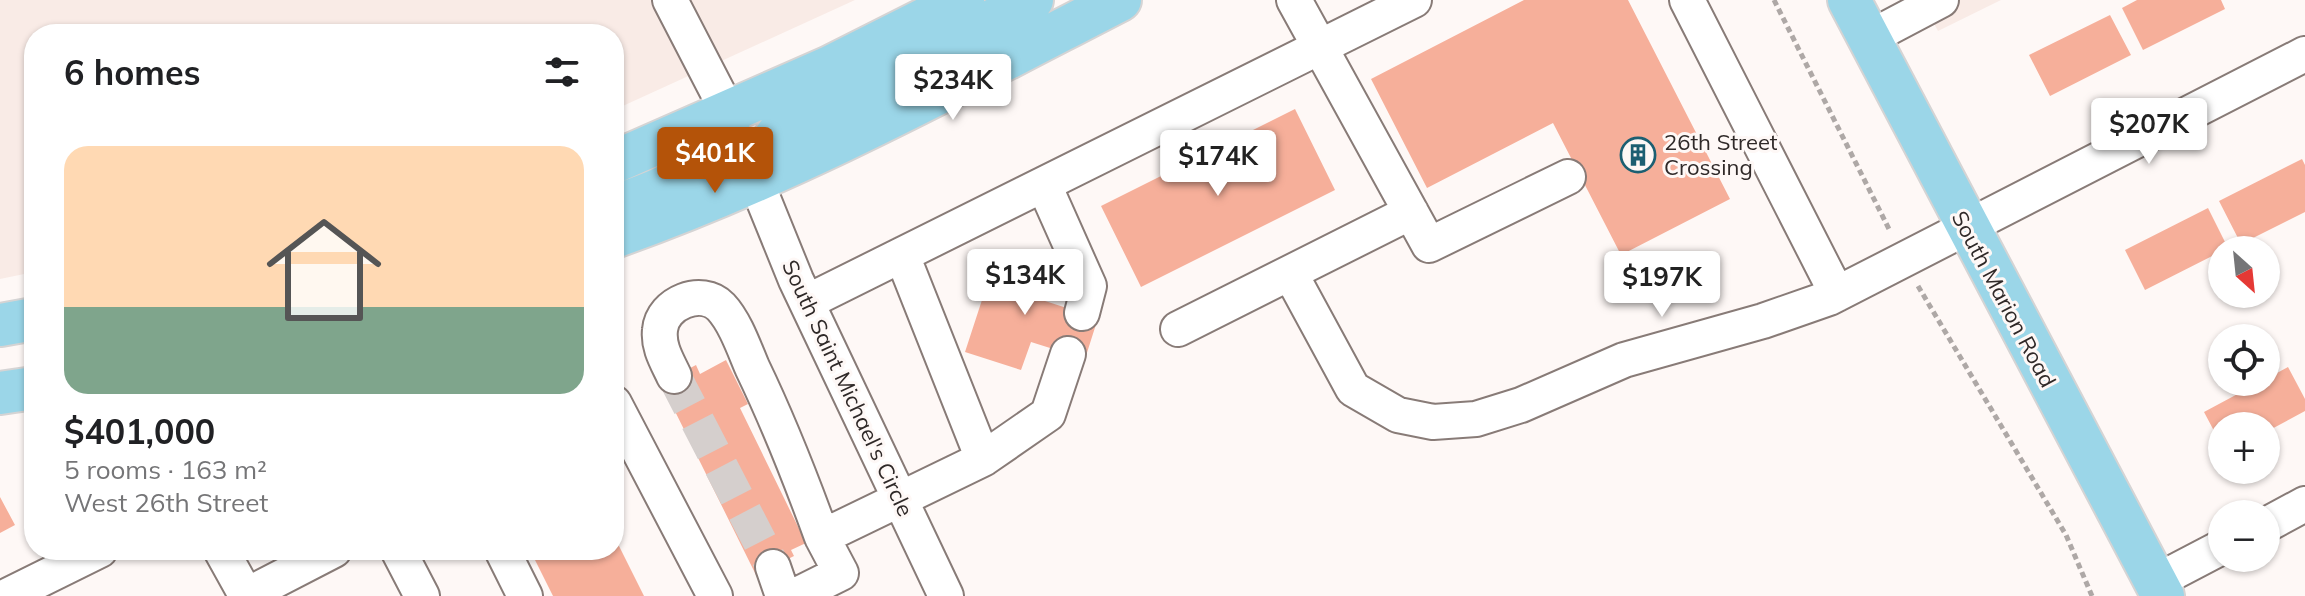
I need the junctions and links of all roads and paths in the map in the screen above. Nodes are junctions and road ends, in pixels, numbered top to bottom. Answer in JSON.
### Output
{"nodes":[{"id":1,"x":670,"y":0,"type":"edge"},
{"id":2,"x":963,"y":0,"type":"edge"},
{"id":3,"x":1032,"y":0,"type":"edge"},
{"id":4,"x":1120,"y":0,"type":"edge"},
{"id":5,"x":1294,"y":0,"type":"edge"},
{"id":6,"x":1414,"y":0,"type":"edge"},
{"id":7,"x":1687,"y":0,"type":"edge"},
{"id":8,"x":1774,"y":0,"type":"edge"},
{"id":9,"x":1849,"y":0,"type":"edge"},
{"id":10,"x":1941,"y":0,"type":"edge"},
{"id":11,"x":1869,"y":38,"type":"junction"},
{"id":12,"x":1319,"y":49,"type":"junction"},
{"id":13,"x":2305,"y":54,"type":"edge"},
{"id":14,"x":729,"y":114,"type":"junction"},
{"id":15,"x":624,"y":158,"type":"edge"},
{"id":16,"x":1568,"y":177,"type":"dead end"},
{"id":17,"x":755,"y":179,"type":"junction"},
{"id":18,"x":1044,"y":185,"type":"junction"},
{"id":19,"x":624,"y":202,"type":"edge"},
{"id":20,"x":1411,"y":212,"type":"junction"},
{"id":21,"x":1966,"y":227,"type":"junction"},
{"id":22,"x":624,"y":233,"type":"edge"},
{"id":23,"x":902,"y":255,"type":"junction"},
{"id":24,"x":1904,"y":260,"type":"junction"},
{"id":25,"x":1290,"y":273,"type":"junction"},
{"id":26,"x":1837,"y":294,"type":"junction"},
{"id":27,"x":807,"y":302,"type":"junction"},
{"id":28,"x":1082,"y":313,"type":"dead end"},
{"id":29,"x":24,"y":321,"type":"edge"},
{"id":30,"x":0,"y":325,"type":"edge"},
{"id":31,"x":1178,"y":329,"type":"dead end"},
{"id":32,"x":1068,"y":354,"type":"dead end"},
{"id":33,"x":674,"y":376,"type":"tunnel mouth"},
{"id":34,"x":24,"y":389,"type":"edge"},
{"id":35,"x":0,"y":393,"type":"edge"},
{"id":36,"x":624,"y":422,"type":"edge"},
{"id":37,"x":983,"y":459,"type":"junction"},
{"id":38,"x":899,"y":498,"type":"junction"},
{"id":39,"x":2305,"y":504,"type":"edge"},
{"id":40,"x":2280,"y":517,"type":"edge"},
{"id":41,"x":822,"y":537,"type":"junction"},
{"id":42,"x":2208,"y":556,"type":"edge"},
{"id":43,"x":80,"y":560,"type":"edge"},
{"id":44,"x":226,"y":560,"type":"edge"},
{"id":45,"x":315,"y":560,"type":"edge"},
{"id":46,"x":403,"y":560,"type":"edge"},
{"id":47,"x":507,"y":560,"type":"edge"},
{"id":48,"x":2159,"y":589,"type":"edge"},
{"id":49,"x":7,"y":596,"type":"edge"},
{"id":50,"x":245,"y":596,"type":"edge"},
{"id":51,"x":422,"y":596,"type":"edge"},
{"id":52,"x":525,"y":596,"type":"edge"},
{"id":53,"x":715,"y":596,"type":"edge"},
{"id":54,"x":795,"y":596,"type":"edge"},
{"id":55,"x":946,"y":596,"type":"edge"},
{"id":56,"x":2092,"y":596,"type":"edge"}],
"edges":[{"from":1,"to":14,"type":"street"},
{"from":2,"to":14,"type":"main road"},
{"from":3,"to":17,"type":"main road"},
{"from":4,"to":17,"type":"main road"},
{"from":5,"to":12,"type":"street"},
{"from":6,"to":12,"type":"street"},
{"from":7,"to":26,"type":"street"},
{"from":8,"to":24,"type":"path"},
{"from":9,"to":11,"type":"main road","name":"South Marion Road"},
{"from":10,"to":11,"type":"street"},
{"from":11,"to":21,"type":"main road","name":"South Marion Road"},
{"from":12,"to":18,"type":"street"},
{"from":12,"to":20,"type":"street"},
{"from":13,"to":21,"type":"street"},
{"from":14,"to":15,"type":"main road"},
{"from":14,"to":19,"type":"main road"},
{"from":16,"to":20,"type":"street"},
{"from":17,"to":22,"type":"main road"},
{"from":17,"to":27,"type":"street","name":"South Saint Michael's Circle"},
{"from":18,"to":23,"type":"street"},
{"from":18,"to":28,"type":"street"},
{"from":20,"to":25,"type":"street"},
{"from":21,"to":24,"type":"street"},
{"from":21,"to":48,"type":"main road","name":"South Marion Road"},
{"from":23,"to":27,"type":"street"},
{"from":23,"to":37,"type":"street"},
{"from":24,"to":26,"type":"street"},
{"from":24,"to":56,"type":"path"},
{"from":25,"to":26,"type":"street"},
{"from":25,"to":31,"type":"street"},
{"from":27,"to":38,"type":"street","name":"South Saint Michael's Circle"},
{"from":29,"to":30,"type":"main road"},
{"from":32,"to":37,"type":"street"},
{"from":33,"to":41,"type":"street"},
{"from":34,"to":35,"type":"main road"},
{"from":36,"to":53,"type":"street"},
{"from":37,"to":38,"type":"street"},
{"from":38,"to":41,"type":"street"},
{"from":38,"to":55,"type":"street","name":"South Saint Michael's Circle"},
{"from":39,"to":40,"type":"street"},
{"from":41,"to":54,"type":"street"},
{"from":42,"to":48,"type":"street"},
{"from":43,"to":49,"type":"street"},
{"from":44,"to":50,"type":"street"},
{"from":45,"to":50,"type":"street"},
{"from":46,"to":51,"type":"street"},
{"from":47,"to":52,"type":"street"}]}
